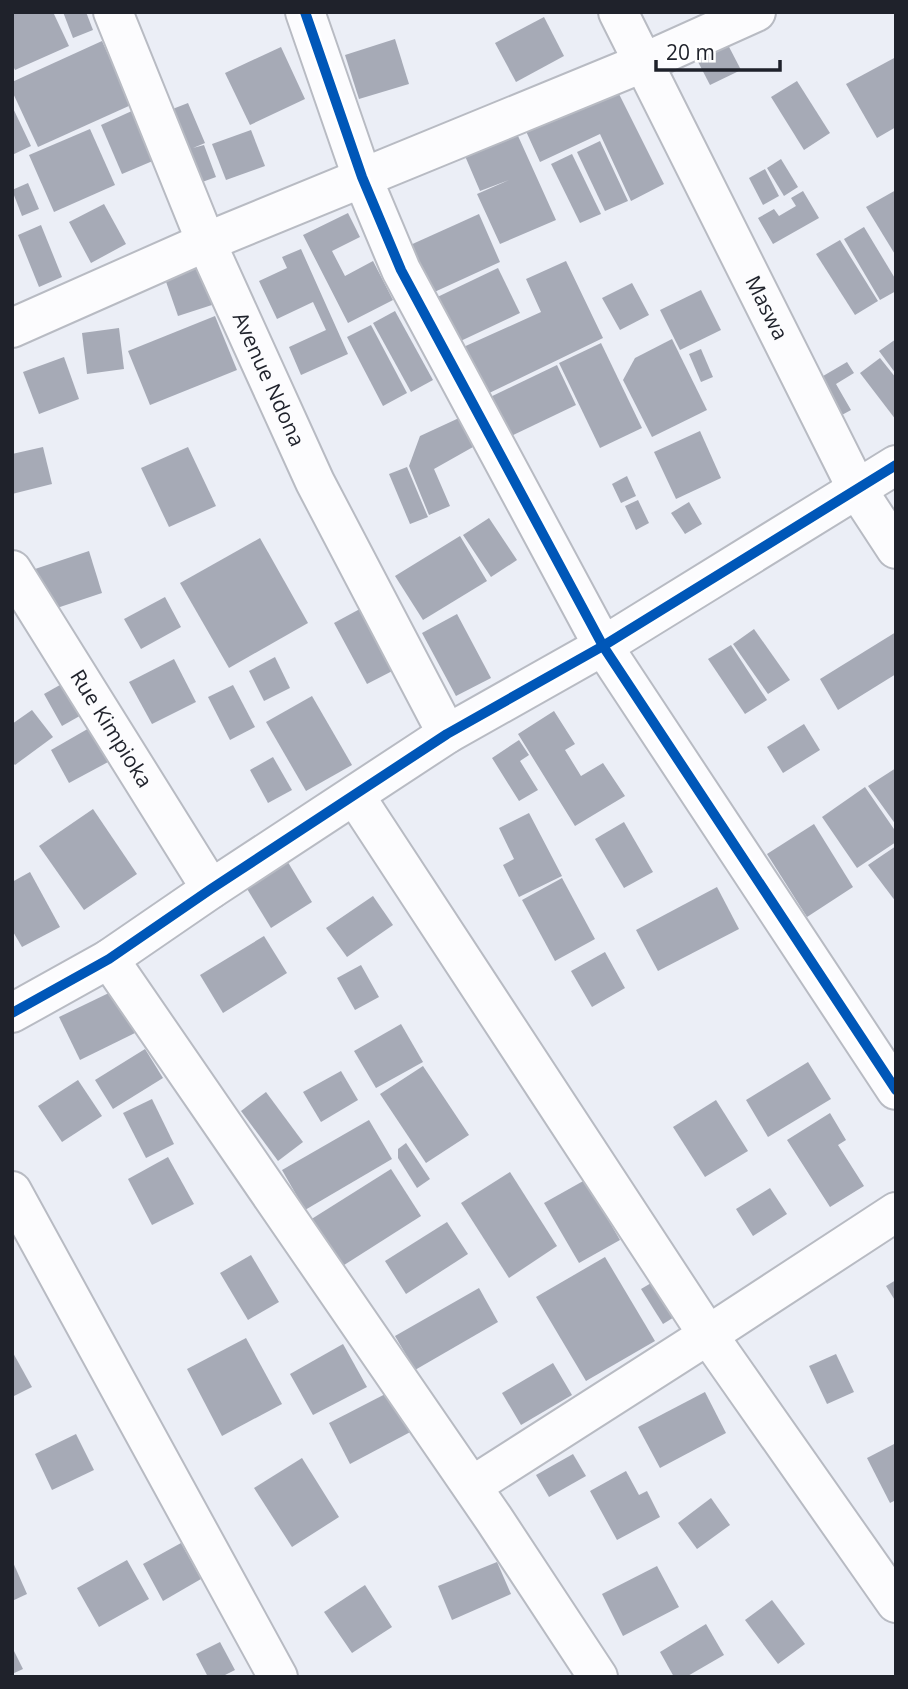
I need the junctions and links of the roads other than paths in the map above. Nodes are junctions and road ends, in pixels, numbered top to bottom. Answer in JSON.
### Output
{"nodes":[{"id":1,"x":113,"y":12,"type":"edge"},
{"id":2,"x":304,"y":12,"type":"edge"},
{"id":3,"x":618,"y":12,"type":"edge"},
{"id":4,"x":756,"y":12,"type":"edge"},
{"id":5,"x":645,"y":62,"type":"junction"},
{"id":6,"x":362,"y":177,"type":"junction"},
{"id":7,"x":206,"y":242,"type":"junction"},
{"id":8,"x":12,"y":328,"type":"edge"},
{"id":9,"x":896,"y":465,"type":"edge"},
{"id":10,"x":858,"y":491,"type":"junction"},
{"id":11,"x":896,"y":549,"type":"edge"},
{"id":12,"x":12,"y":570,"type":"edge"},
{"id":13,"x":603,"y":646,"type":"junction"},
{"id":14,"x":447,"y":734,"type":"junction"},
{"id":15,"x":355,"y":796,"type":"junction"},
{"id":16,"x":211,"y":889,"type":"junction"},
{"id":17,"x":109,"y":959,"type":"junction"},
{"id":18,"x":12,"y":1013,"type":"edge"},
{"id":19,"x":896,"y":1090,"type":"edge"},
{"id":20,"x":12,"y":1191,"type":"edge"},
{"id":21,"x":896,"y":1212,"type":"edge"},
{"id":22,"x":709,"y":1335,"type":"junction"},
{"id":23,"x":472,"y":1486,"type":"junction"},
{"id":24,"x":896,"y":1603,"type":"edge"},
{"id":25,"x":278,"y":1677,"type":"edge"},
{"id":26,"x":598,"y":1677,"type":"edge"}],
"edges":[{"from":1,"to":7,"type":"street","name":"Avenue Ndona"},
{"from":2,"to":6,"type":"street"},
{"from":3,"to":5,"type":"street","name":"Maswa"},
{"from":4,"to":5,"type":"street"},
{"from":5,"to":6,"type":"street"},
{"from":5,"to":10,"type":"street","name":"Maswa"},
{"from":6,"to":7,"type":"street"},
{"from":6,"to":13,"type":"street"},
{"from":7,"to":8,"type":"street"},
{"from":7,"to":14,"type":"street","name":"Avenue Ndona"},
{"from":9,"to":10,"type":"street"},
{"from":10,"to":11,"type":"street","name":"Maswa"},
{"from":10,"to":13,"type":"street"},
{"from":12,"to":16,"type":"street","name":"Rue Kimpioka"},
{"from":13,"to":14,"type":"street"},
{"from":13,"to":19,"type":"street"},
{"from":14,"to":15,"type":"street"},
{"from":15,"to":16,"type":"street"},
{"from":15,"to":22,"type":"street"},
{"from":16,"to":17,"type":"street"},
{"from":17,"to":18,"type":"street"},
{"from":17,"to":23,"type":"street"},
{"from":20,"to":25,"type":"street"},
{"from":21,"to":22,"type":"street"},
{"from":22,"to":23,"type":"street"},
{"from":22,"to":24,"type":"street"},
{"from":23,"to":26,"type":"street"}]}
